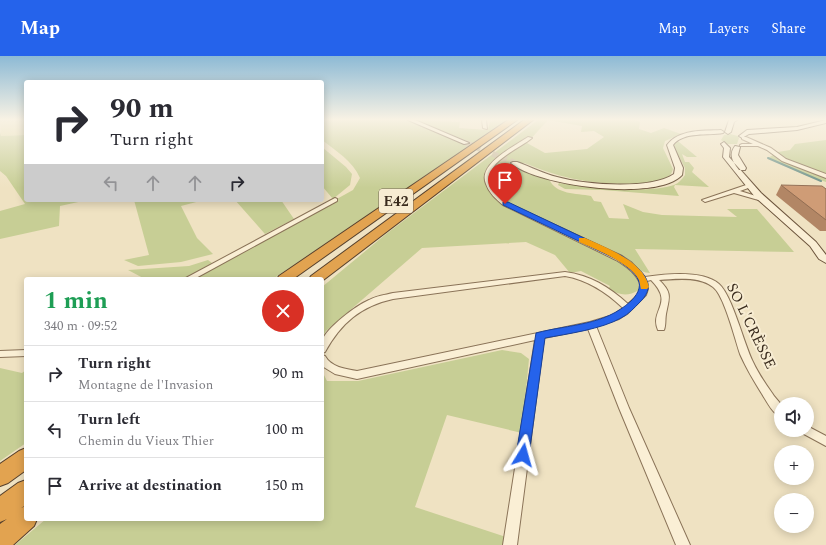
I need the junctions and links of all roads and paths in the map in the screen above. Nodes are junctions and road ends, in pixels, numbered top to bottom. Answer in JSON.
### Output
{"nodes":[{"id":1,"x":480,"y":143,"type":"edge"},
{"id":2,"x":498,"y":143,"type":"edge"},
{"id":3,"x":523,"y":143,"type":"edge"},
{"id":4,"x":670,"y":143,"type":"edge"},
{"id":5,"x":720,"y":143,"type":"edge"},
{"id":6,"x":723,"y":143,"type":"edge"},
{"id":7,"x":744,"y":143,"type":"edge"},
{"id":8,"x":754,"y":143,"type":"edge"},
{"id":9,"x":740,"y":146,"type":"junction"},
{"id":10,"x":760,"y":146,"type":"junction"},
{"id":11,"x":515,"y":163,"type":"tunnel mouth"},
{"id":12,"x":826,"y":176,"type":"edge"},
{"id":13,"x":750,"y":186,"type":"junction"},
{"id":14,"x":731,"y":192,"type":"junction"},
{"id":15,"x":335,"y":200,"type":"dead end"},
{"id":16,"x":705,"y":200,"type":"dead end"},
{"id":17,"x":764,"y":200,"type":"junction"},
{"id":18,"x":825,"y":252,"type":"edge"},
{"id":19,"x":192,"y":277,"type":"edge"},
{"id":20,"x":287,"y":277,"type":"edge"},
{"id":21,"x":319,"y":277,"type":"edge"},
{"id":22,"x":653,"y":278,"type":"junction"},
{"id":23,"x":643,"y":279,"type":"junction"},
{"id":24,"x":628,"y":308,"type":"junction"},
{"id":25,"x":591,"y":325,"type":"junction"},
{"id":26,"x":661,"y":328,"type":"dead end"},
{"id":27,"x":540,"y":336,"type":"junction"},
{"id":28,"x":324,"y":344,"type":"edge"},
{"id":29,"x":24,"y":353,"type":"edge"},
{"id":30,"x":0,"y":354,"type":"edge"},
{"id":31,"x":324,"y":363,"type":"edge"},
{"id":32,"x":774,"y":403,"type":"edge"},
{"id":33,"x":814,"y":434,"type":"edge"},
{"id":34,"x":826,"y":441,"type":"edge"},
{"id":35,"x":24,"y":459,"type":"edge"},
{"id":36,"x":0,"y":476,"type":"edge"},
{"id":37,"x":24,"y":492,"type":"edge"},
{"id":38,"x":0,"y":510,"type":"edge"},
{"id":39,"x":24,"y":520,"type":"edge"},
{"id":40,"x":0,"y":540,"type":"edge"},
{"id":41,"x":510,"y":545,"type":"edge"},
{"id":42,"x":683,"y":545,"type":"edge"}],
"edges":[{"from":1,"to":20,"type":"highway","number":"E42"},
{"from":2,"to":21,"type":"highway","number":"E42"},
{"from":3,"to":23,"type":"street"},
{"from":4,"to":11,"type":"main road"},
{"from":5,"to":13,"type":"main road"},
{"from":6,"to":9,"type":"main road"},
{"from":7,"to":9,"type":"main road"},
{"from":8,"to":10,"type":"street"},
{"from":9,"to":10,"type":"street"},
{"from":9,"to":18,"type":"main road"},
{"from":10,"to":12,"type":"street"},
{"from":13,"to":14,"type":"street"},
{"from":13,"to":17,"type":"main road"},
{"from":14,"to":16,"type":"street"},
{"from":14,"to":17,"type":"street"},
{"from":15,"to":19,"type":"street"},
{"from":17,"to":18,"type":"main road"},
{"from":22,"to":23,"type":"street","name":"SO L'CRÈSSE"},
{"from":22,"to":26,"type":"street"},
{"from":22,"to":32,"type":"street","name":"SO L'CRÈSSE"},
{"from":23,"to":24,"type":"street"},
{"from":24,"to":25,"type":"street"},
{"from":24,"to":28,"type":"street"},
{"from":25,"to":27,"type":"street"},
{"from":25,"to":42,"type":"street"},
{"from":27,"to":31,"type":"street"},
{"from":27,"to":41,"type":"street"},
{"from":29,"to":30,"type":"street"},
{"from":33,"to":34,"type":"street"},
{"from":35,"to":36,"type":"highway"},
{"from":37,"to":38,"type":"highway"},
{"from":39,"to":40,"type":"highway"}]}
